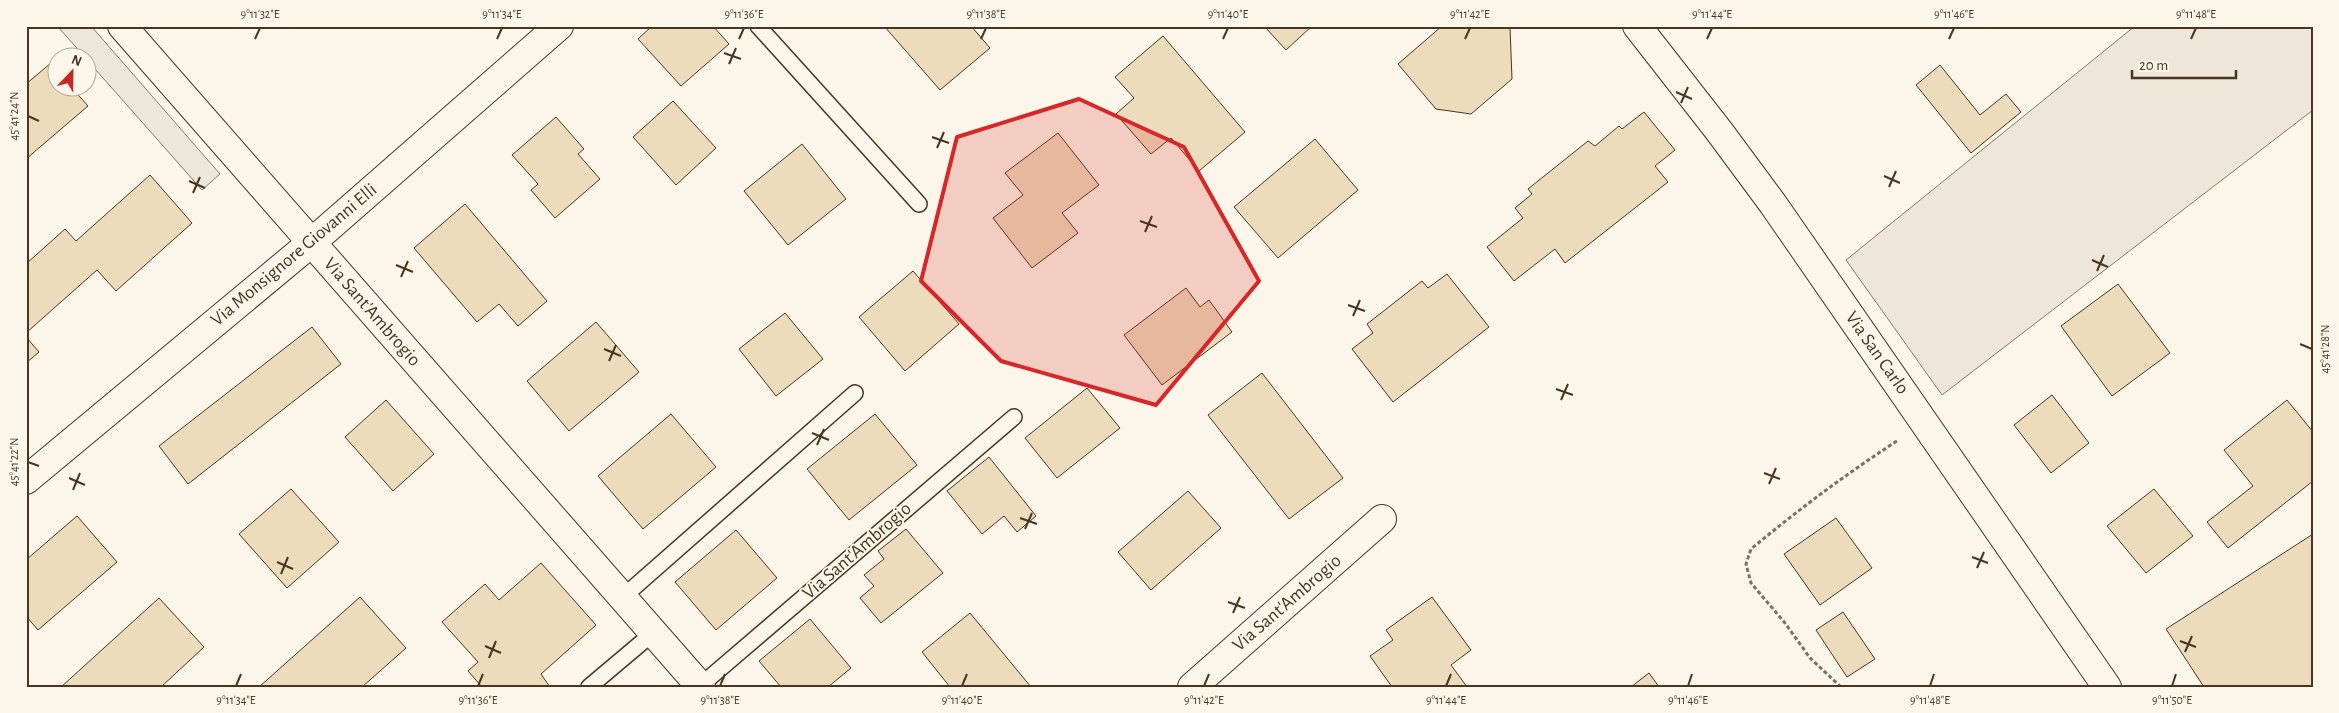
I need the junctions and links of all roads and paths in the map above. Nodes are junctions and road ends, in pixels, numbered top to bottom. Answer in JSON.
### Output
{"nodes":[{"id":1,"x":122,"y":26,"type":"edge"},
{"id":2,"x":558,"y":26,"type":"edge"},
{"id":3,"x":758,"y":26,"type":"edge"},
{"id":4,"x":1637,"y":26,"type":"edge"},
{"id":5,"x":919,"y":204,"type":"dead end"},
{"id":6,"x":311,"y":243,"type":"junction"},
{"id":7,"x":855,"y":393,"type":"dead end"},
{"id":8,"x":1014,"y":417,"type":"dead end"},
{"id":9,"x":1925,"y":423,"type":"junction"},
{"id":10,"x":26,"y":480,"type":"edge"},
{"id":11,"x":1382,"y":519,"type":"dead end"},
{"id":12,"x":622,"y":597,"type":"junction"},
{"id":13,"x":654,"y":633,"type":"junction"},
{"id":14,"x":700,"y":686,"type":"edge"},
{"id":15,"x":589,"y":687,"type":"edge"},
{"id":16,"x":1192,"y":687,"type":"edge"},
{"id":17,"x":1841,"y":687,"type":"edge"},
{"id":18,"x":2107,"y":687,"type":"edge"}],
"edges":[{"from":1,"to":6,"type":"street","name":"Via Sant'Ambrogio"},
{"from":2,"to":6,"type":"street","name":"Via Monsignore Giovanni Elli"},
{"from":3,"to":5,"type":"lane"},
{"from":4,"to":9,"type":"street","name":"Via San Carlo"},
{"from":6,"to":10,"type":"street","name":"Via Monsignore Giovanni Elli"},
{"from":6,"to":12,"type":"street","name":"Via Sant'Ambrogio"},
{"from":7,"to":12,"type":"lane"},
{"from":8,"to":14,"type":"lane","name":"Via Sant'Ambrogio"},
{"from":9,"to":17,"type":"path"},
{"from":9,"to":18,"type":"street","name":"Via San Carlo"},
{"from":11,"to":16,"type":"street","name":"Via Sant'Ambrogio"},
{"from":12,"to":13,"type":"street","name":"Via Sant'Ambrogio"},
{"from":13,"to":14,"type":"street","name":"Via Sant'Ambrogio"},
{"from":13,"to":15,"type":"lane"}]}
